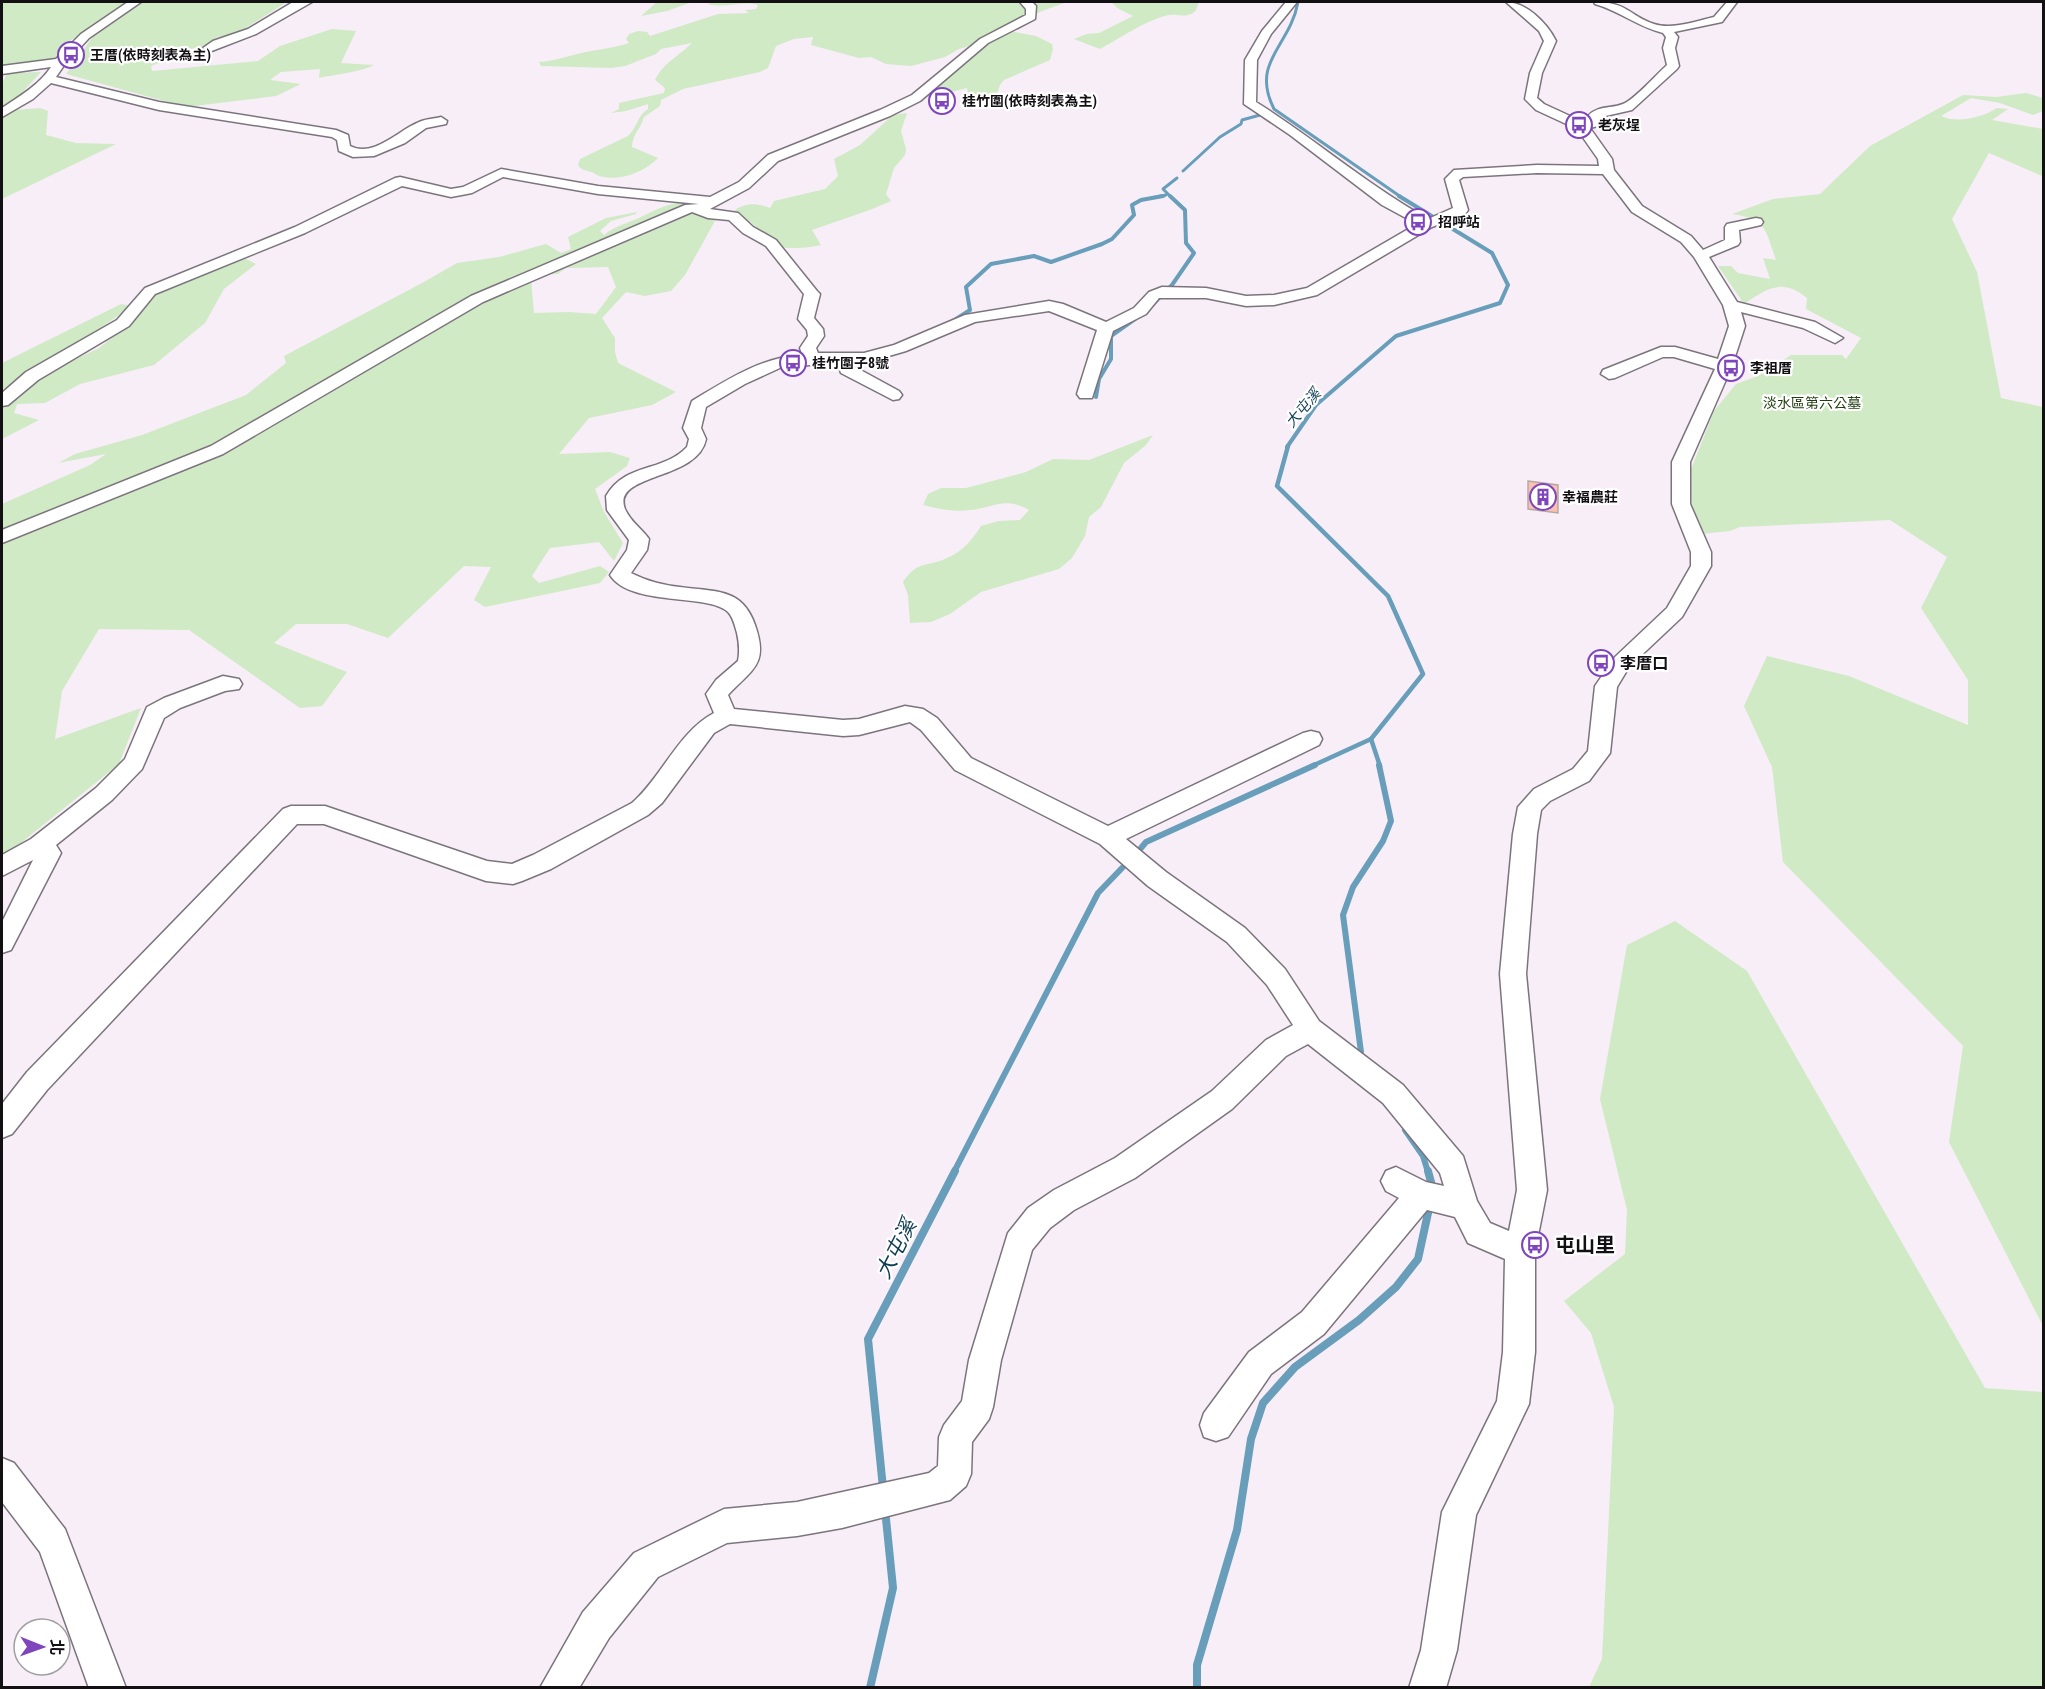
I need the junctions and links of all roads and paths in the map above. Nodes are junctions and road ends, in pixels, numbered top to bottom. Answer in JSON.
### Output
{"nodes":[{"id":1,"x":135,"y":2,"type":"edge"},
{"id":2,"x":306,"y":2,"type":"edge"},
{"id":3,"x":1026,"y":2,"type":"edge"},
{"id":4,"x":1291,"y":2,"type":"edge"},
{"id":5,"x":1511,"y":2,"type":"edge"},
{"id":6,"x":1599,"y":2,"type":"edge"},
{"id":7,"x":1731,"y":2,"type":"edge"},
{"id":8,"x":1667,"y":30,"type":"junction"},
{"id":9,"x":208,"y":48,"type":"dead end"},
{"id":10,"x":60,"y":62,"type":"junction"},
{"id":11,"x":2,"y":70,"type":"edge"},
{"id":12,"x":49,"y":79,"type":"junction"},
{"id":13,"x":2,"y":113,"type":"edge"},
{"id":14,"x":441,"y":121,"type":"dead end"},
{"id":15,"x":1582,"y":126,"type":"junction"},
{"id":16,"x":842,"y":130,"type":"junction"},
{"id":17,"x":813,"y":132,"type":"dead end"},
{"id":18,"x":1607,"y":170,"type":"junction"},
{"id":19,"x":705,"y":206,"type":"junction"},
{"id":20,"x":1756,"y":222,"type":"dead end"},
{"id":21,"x":1429,"y":223,"type":"junction"},
{"id":22,"x":1700,"y":255,"type":"junction"},
{"id":23,"x":1731,"y":305,"type":"junction"},
{"id":24,"x":1106,"y":328,"type":"junction"},
{"id":25,"x":1835,"y":338,"type":"dead end"},
{"id":26,"x":811,"y":358,"type":"junction"},
{"id":27,"x":845,"y":358,"type":"junction"},
{"id":28,"x":1724,"y":366,"type":"junction"},
{"id":29,"x":1609,"y":374,"type":"dead end"},
{"id":30,"x":1086,"y":394,"type":"dead end"},
{"id":31,"x":893,"y":395,"type":"dead end"},
{"id":32,"x":2,"y":401,"type":"edge"},
{"id":33,"x":2,"y":537,"type":"edge"},
{"id":34,"x":231,"y":684,"type":"dead end"},
{"id":35,"x":727,"y":716,"type":"junction"},
{"id":36,"x":1311,"y":739,"type":"dead end"},
{"id":37,"x":1108,"y":837,"type":"junction"},
{"id":38,"x":39,"y":846,"type":"junction"},
{"id":39,"x":2,"y":866,"type":"edge"},
{"id":40,"x":2,"y":943,"type":"edge"},
{"id":41,"x":1310,"y":1029,"type":"junction"},
{"id":42,"x":2,"y":1125,"type":"edge"},
{"id":43,"x":1464,"y":1205,"type":"junction"},
{"id":44,"x":1520,"y":1251,"type":"junction"},
{"id":45,"x":1216,"y":1425,"type":"dead end"},
{"id":46,"x":2,"y":1475,"type":"edge"},
{"id":47,"x":108,"y":1688,"type":"edge"},
{"id":48,"x":558,"y":1688,"type":"edge"},
{"id":49,"x":1427,"y":1688,"type":"edge"}],
"edges":[{"from":1,"to":10,"type":"street"},
{"from":2,"to":9,"type":"street"},
{"from":3,"to":16,"type":"street"},
{"from":4,"to":21,"type":"street"},
{"from":5,"to":15,"type":"street"},
{"from":6,"to":8,"type":"street"},
{"from":7,"to":8,"type":"street"},
{"from":8,"to":15,"type":"street"},
{"from":10,"to":11,"type":"street"},
{"from":10,"to":12,"type":"street"},
{"from":12,"to":13,"type":"street"},
{"from":12,"to":14,"type":"street"},
{"from":15,"to":18,"type":"street"},
{"from":16,"to":17,"type":"street"},
{"from":16,"to":19,"type":"street"},
{"from":18,"to":21,"type":"street"},
{"from":18,"to":22,"type":"street"},
{"from":19,"to":26,"type":"street"},
{"from":19,"to":32,"type":"street"},
{"from":19,"to":33,"type":"street"},
{"from":20,"to":22,"type":"street"},
{"from":21,"to":24,"type":"street"},
{"from":22,"to":23,"type":"street"},
{"from":23,"to":25,"type":"street"},
{"from":23,"to":28,"type":"street"},
{"from":24,"to":27,"type":"street"},
{"from":24,"to":30,"type":"street"},
{"from":26,"to":27,"type":"street"},
{"from":26,"to":35,"type":"street"},
{"from":27,"to":31,"type":"street"},
{"from":28,"to":29,"type":"street"},
{"from":28,"to":44,"type":"street"},
{"from":34,"to":38,"type":"street"},
{"from":35,"to":37,"type":"street"},
{"from":35,"to":42,"type":"street"},
{"from":36,"to":37,"type":"street"},
{"from":37,"to":41,"type":"street"},
{"from":38,"to":39,"type":"street"},
{"from":38,"to":40,"type":"street"},
{"from":41,"to":43,"type":"street"},
{"from":41,"to":48,"type":"street"},
{"from":43,"to":44,"type":"street"},
{"from":43,"to":45,"type":"street"},
{"from":44,"to":49,"type":"street"},
{"from":46,"to":47,"type":"street"}]}
